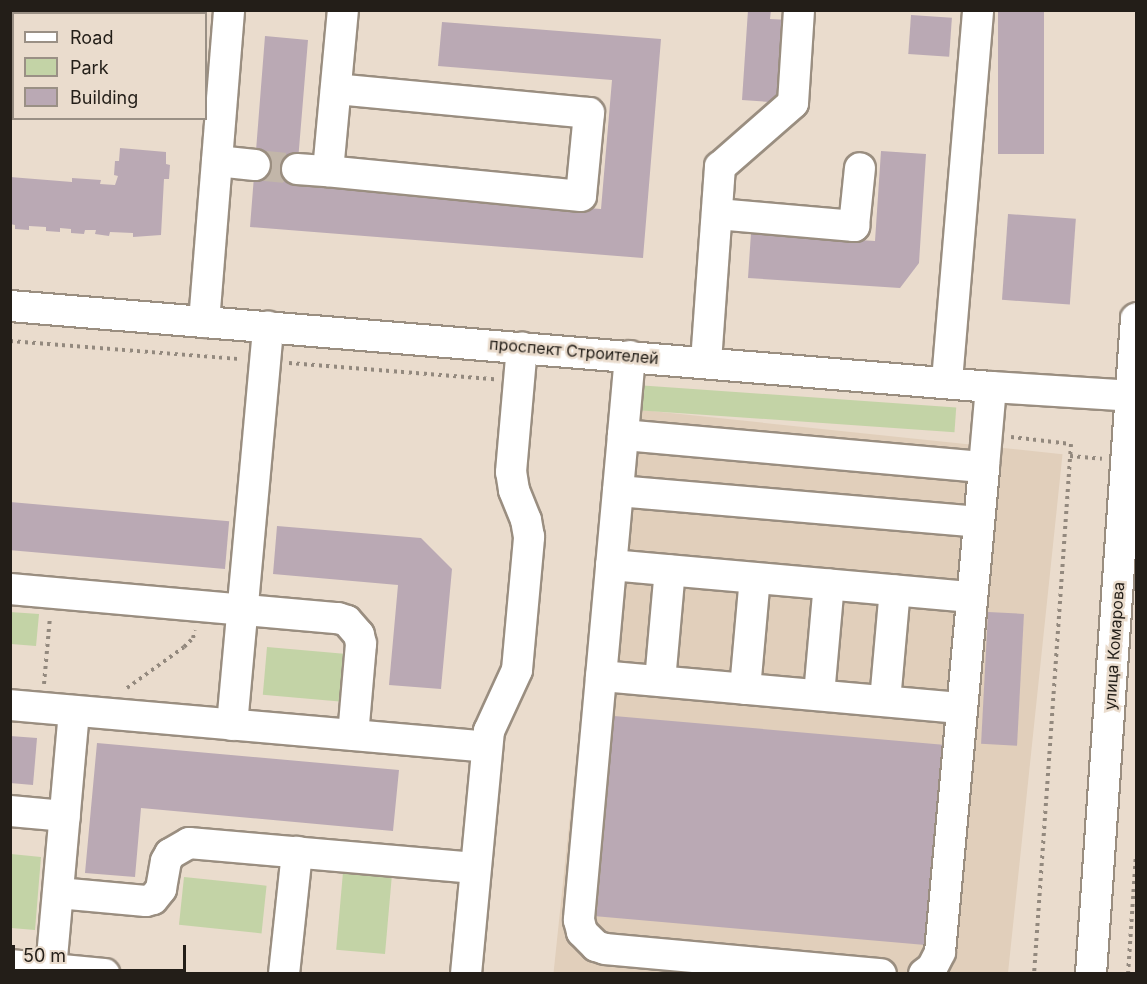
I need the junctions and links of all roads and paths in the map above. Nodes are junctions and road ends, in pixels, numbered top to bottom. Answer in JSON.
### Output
{"nodes":[{"id":1,"x":229,"y":10,"type":"edge"},
{"id":2,"x":343,"y":10,"type":"edge"},
{"id":3,"x":800,"y":10,"type":"edge"},
{"id":4,"x":978,"y":10,"type":"edge"},
{"id":5,"x":336,"y":89,"type":"junction"},
{"id":6,"x":217,"y":161,"type":"junction"},
{"id":7,"x":255,"y":165,"type":"tunnel mouth"},
{"id":8,"x":860,"y":168,"type":"dead end"},
{"id":9,"x":297,"y":169,"type":"tunnel mouth"},
{"id":10,"x":328,"y":171,"type":"junction"},
{"id":11,"x":717,"y":214,"type":"junction"},
{"id":12,"x":10,"y":306,"type":"edge"},
{"id":13,"x":1137,"y":319,"type":"edge"},
{"id":14,"x":204,"y":322,"type":"junction"},
{"id":15,"x":268,"y":327,"type":"junction"},
{"id":16,"x":522,"y":347,"type":"junction"},
{"id":17,"x":630,"y":356,"type":"junction"},
{"id":18,"x":706,"y":362,"type":"junction"},
{"id":19,"x":947,"y":381,"type":"junction"},
{"id":20,"x":991,"y":387,"type":"junction"},
{"id":21,"x":1134,"y":396,"type":"edge"},
{"id":22,"x":987,"y":434,"type":"junction"},
{"id":23,"x":623,"y":435,"type":"junction"},
{"id":24,"x":984,"y":467,"type":"junction"},
{"id":25,"x":618,"y":490,"type":"junction"},
{"id":26,"x":979,"y":522,"type":"junction"},
{"id":27,"x":611,"y":565,"type":"junction"},
{"id":28,"x":670,"y":570,"type":"junction"},
{"id":29,"x":755,"y":578,"type":"junction"},
{"id":30,"x":829,"y":584,"type":"junction"},
{"id":31,"x":10,"y":589,"type":"edge"},
{"id":32,"x":895,"y":590,"type":"junction"},
{"id":33,"x":53,"y":592,"type":"junction"},
{"id":34,"x":972,"y":597,"type":"junction"},
{"id":35,"x":197,"y":605,"type":"junction"},
{"id":36,"x":243,"y":609,"type":"junction"},
{"id":37,"x":601,"y":676,"type":"junction"},
{"id":38,"x":660,"y":681,"type":"junction"},
{"id":39,"x":745,"y":689,"type":"junction"},
{"id":40,"x":819,"y":695,"type":"junction"},
{"id":41,"x":885,"y":701,"type":"junction"},
{"id":42,"x":10,"y":705,"type":"edge"},
{"id":43,"x":42,"y":708,"type":"junction"},
{"id":44,"x":962,"y":708,"type":"junction"},
{"id":45,"x":84,"y":711,"type":"junction"},
{"id":46,"x":232,"y":724,"type":"junction"},
{"id":47,"x":353,"y":735,"type":"junction"},
{"id":48,"x":486,"y":747,"type":"junction"},
{"id":49,"x":10,"y":811,"type":"edge"},
{"id":50,"x":65,"y":816,"type":"junction"},
{"id":51,"x":297,"y":852,"type":"junction"},
{"id":52,"x":1137,"y":854,"type":"edge"},
{"id":53,"x":475,"y":868,"type":"junction"},
{"id":54,"x":58,"y":893,"type":"junction"},
{"id":55,"x":10,"y":965,"type":"edge"},
{"id":56,"x":60,"y":971,"type":"edge"},
{"id":57,"x":105,"y":974,"type":"edge"},
{"id":58,"x":284,"y":974,"type":"edge"},
{"id":59,"x":466,"y":974,"type":"edge"},
{"id":60,"x":881,"y":974,"type":"edge"},
{"id":61,"x":924,"y":974,"type":"edge"},
{"id":62,"x":1034,"y":974,"type":"edge"},
{"id":63,"x":1090,"y":974,"type":"edge"},
{"id":64,"x":1128,"y":974,"type":"edge"}],
"edges":[{"from":1,"to":6,"type":"street"},
{"from":2,"to":5,"type":"street"},
{"from":3,"to":11,"type":"street"},
{"from":4,"to":19,"type":"street"},
{"from":5,"to":10,"type":"street"},
{"from":5,"to":10,"type":"street"},
{"from":6,"to":7,"type":"street"},
{"from":6,"to":14,"type":"street"},
{"from":8,"to":11,"type":"street"},
{"from":9,"to":10,"type":"street"},
{"from":11,"to":18,"type":"street"},
{"from":12,"to":14,"type":"street","name":"проспект Строителей"},
{"from":13,"to":21,"type":"street","name":"улица Комарова"},
{"from":14,"to":15,"type":"street","name":"проспект Строителей"},
{"from":15,"to":16,"type":"street","name":"проспект Строителей"},
{"from":15,"to":36,"type":"street"},
{"from":16,"to":17,"type":"street","name":"проспект Строителей"},
{"from":16,"to":48,"type":"street"},
{"from":17,"to":18,"type":"street","name":"проспект Строителей"},
{"from":17,"to":23,"type":"street"},
{"from":18,"to":19,"type":"street","name":"проспект Строителей"},
{"from":19,"to":20,"type":"street","name":"проспект Строителей"},
{"from":20,"to":21,"type":"street","name":"проспект Строителей"},
{"from":20,"to":22,"type":"street"},
{"from":21,"to":63,"type":"street","name":"улица Комарова"},
{"from":22,"to":24,"type":"street"},
{"from":22,"to":62,"type":"path"},
{"from":23,"to":24,"type":"street"},
{"from":23,"to":25,"type":"street"},
{"from":24,"to":26,"type":"street"},
{"from":25,"to":26,"type":"street"},
{"from":25,"to":27,"type":"street"},
{"from":26,"to":34,"type":"street"},
{"from":27,"to":28,"type":"street"},
{"from":27,"to":37,"type":"street"},
{"from":28,"to":29,"type":"street"},
{"from":28,"to":38,"type":"street"},
{"from":29,"to":30,"type":"street"},
{"from":29,"to":39,"type":"street"},
{"from":30,"to":32,"type":"street"},
{"from":30,"to":40,"type":"street"},
{"from":31,"to":33,"type":"street"},
{"from":32,"to":34,"type":"street"},
{"from":32,"to":41,"type":"street"},
{"from":33,"to":35,"type":"street"},
{"from":33,"to":43,"type":"path"},
{"from":34,"to":44,"type":"street"},
{"from":35,"to":36,"type":"street"},
{"from":35,"to":45,"type":"path"},
{"from":36,"to":46,"type":"street"},
{"from":36,"to":47,"type":"street"},
{"from":37,"to":38,"type":"street"},
{"from":37,"to":60,"type":"street"},
{"from":38,"to":39,"type":"street"},
{"from":39,"to":40,"type":"street"},
{"from":40,"to":41,"type":"street"},
{"from":41,"to":44,"type":"street"},
{"from":42,"to":43,"type":"street"},
{"from":43,"to":45,"type":"street"},
{"from":44,"to":61,"type":"street"},
{"from":45,"to":46,"type":"street"},
{"from":45,"to":50,"type":"street"},
{"from":46,"to":47,"type":"street"},
{"from":47,"to":48,"type":"street"},
{"from":48,"to":53,"type":"street"},
{"from":49,"to":50,"type":"street"},
{"from":50,"to":54,"type":"street"},
{"from":51,"to":53,"type":"street"},
{"from":51,"to":54,"type":"street"},
{"from":51,"to":58,"type":"street"},
{"from":52,"to":64,"type":"path"},
{"from":53,"to":59,"type":"street"},
{"from":54,"to":56,"type":"street"},
{"from":55,"to":56,"type":"street"},
{"from":56,"to":57,"type":"street"}]}
